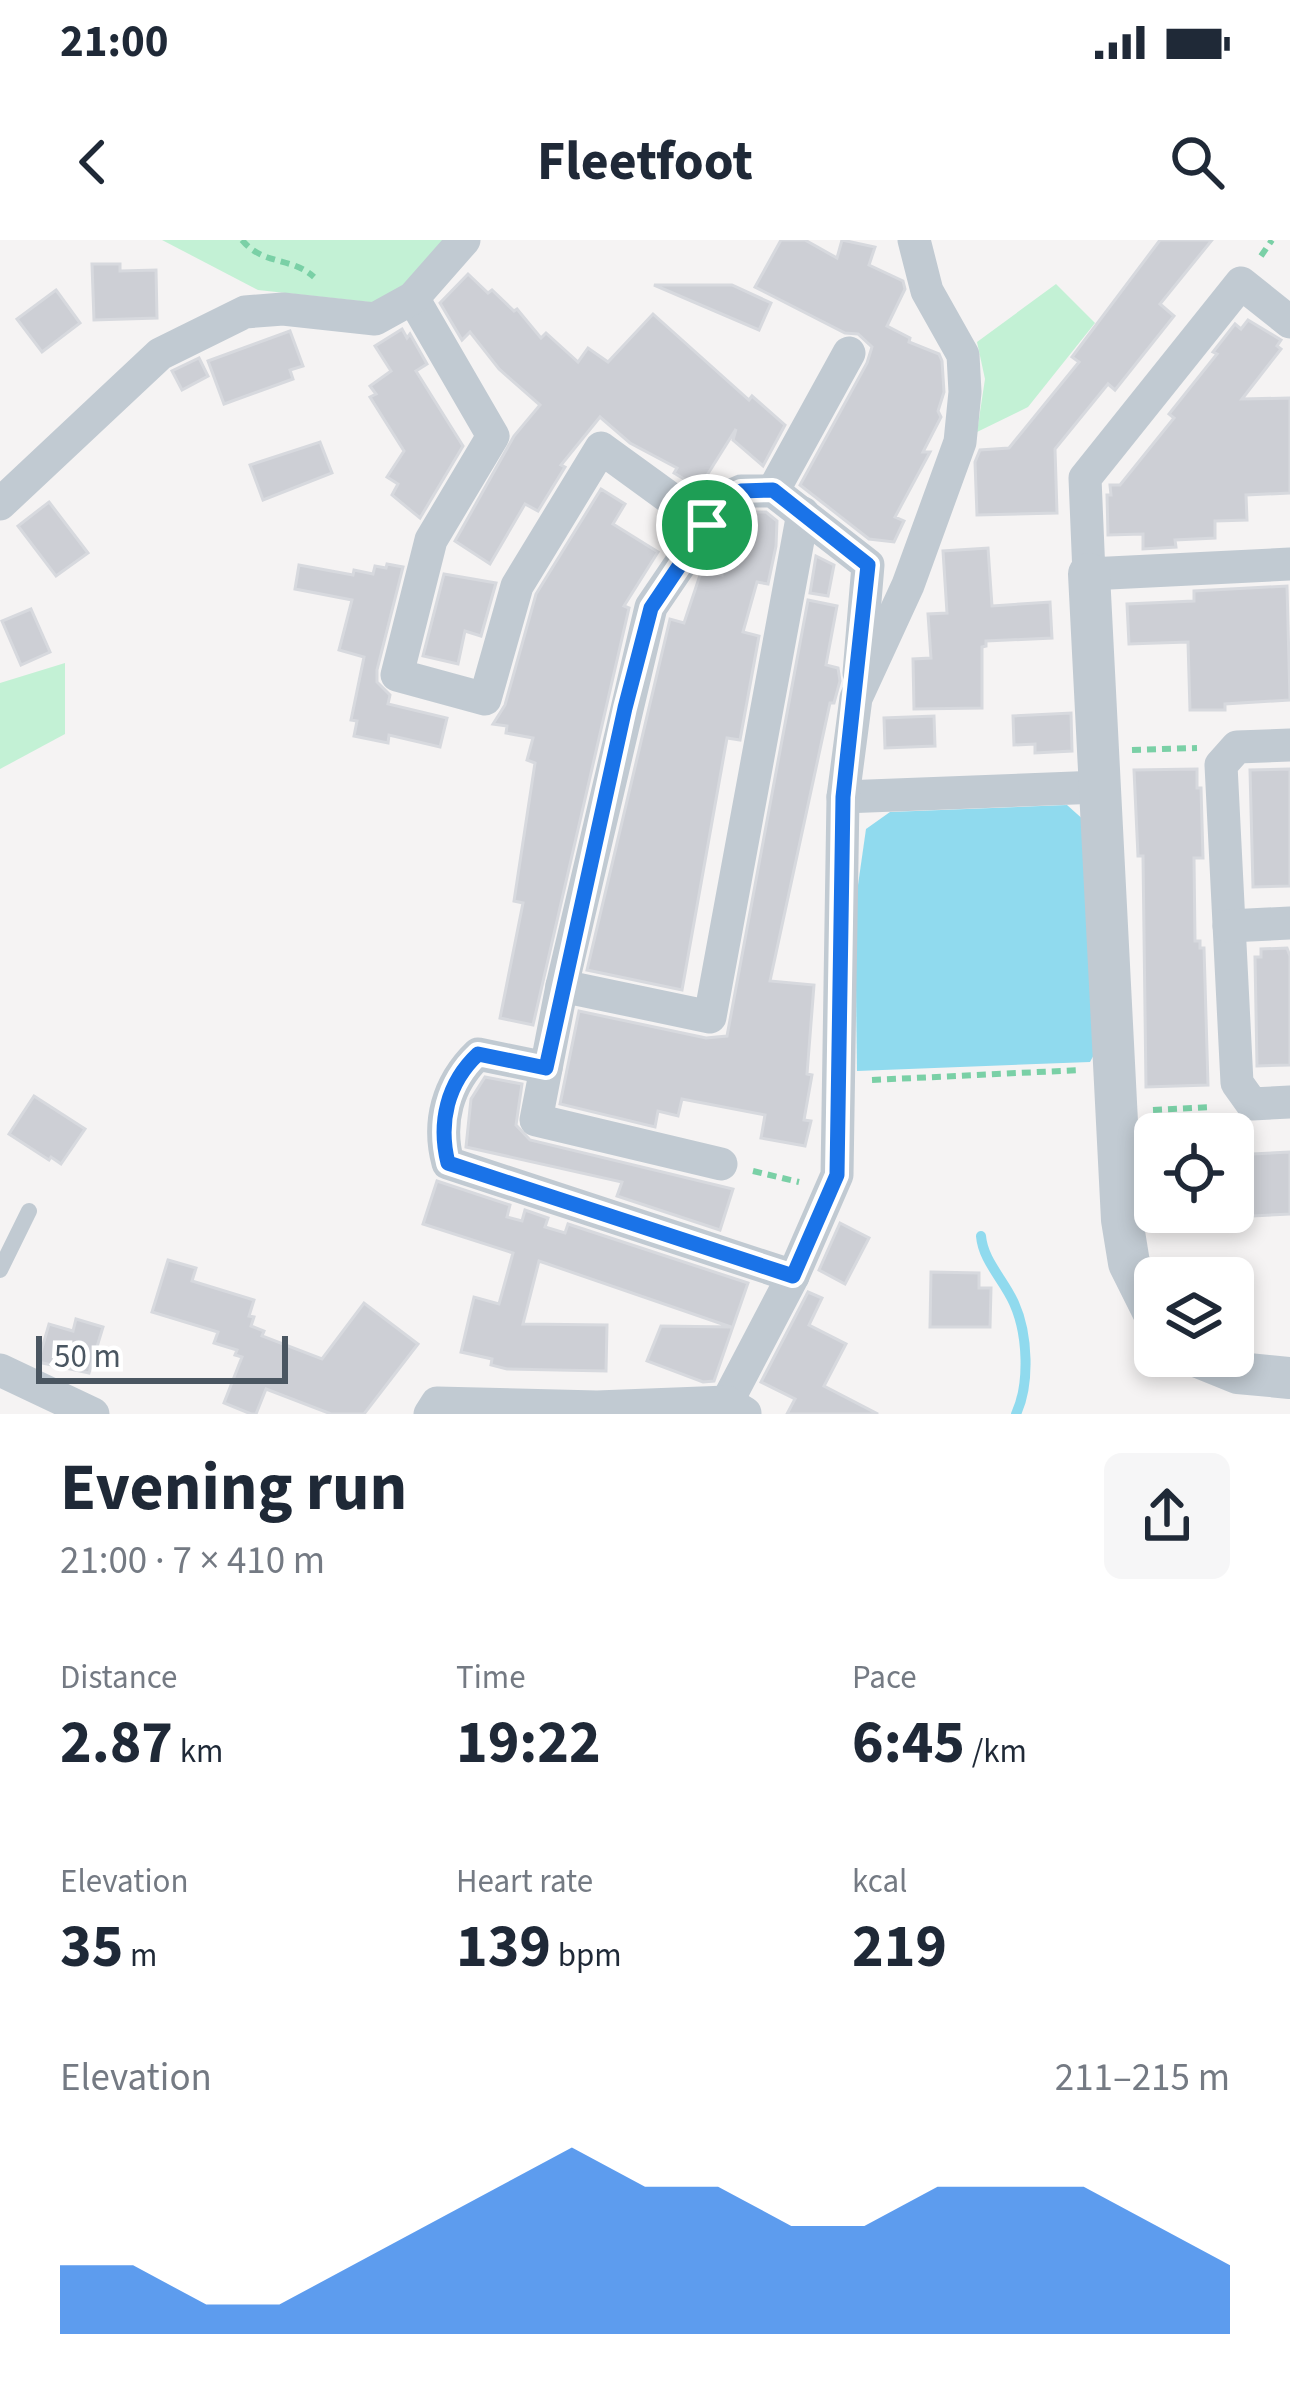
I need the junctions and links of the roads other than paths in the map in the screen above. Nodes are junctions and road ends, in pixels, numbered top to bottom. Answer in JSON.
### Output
{"nodes":[{"id":1,"x":464,"y":240,"type":"edge"},
{"id":2,"x":914,"y":240,"type":"edge"},
{"id":3,"x":412,"y":298,"type":"junction"},
{"id":4,"x":1290,"y":322,"type":"edge"},
{"id":5,"x":849,"y":353,"type":"dead end"},
{"id":6,"x":773,"y":490,"type":"junction"},
{"id":7,"x":0,"y":504,"type":"edge"},
{"id":8,"x":803,"y":513,"type":"junction"},
{"id":9,"x":707,"y":525,"type":"junction"},
{"id":10,"x":1290,"y":564,"type":"edge"},
{"id":11,"x":1090,"y":574,"type":"junction"},
{"id":12,"x":856,"y":698,"type":"junction"},
{"id":13,"x":1290,"y":745,"type":"edge"},
{"id":14,"x":1100,"y":769,"type":"junction"},
{"id":15,"x":843,"y":797,"type":"junction"},
{"id":16,"x":1290,"y":923,"type":"edge"},
{"id":17,"x":1229,"y":926,"type":"junction"},
{"id":18,"x":562,"y":986,"type":"junction"},
{"id":19,"x":546,"y":1068,"type":"junction"},
{"id":20,"x":1290,"y":1102,"type":"edge"},
{"id":21,"x":721,"y":1164,"type":"road end"},
{"id":22,"x":29,"y":1211,"type":"dead end"},
{"id":23,"x":0,"y":1270,"type":"edge"},
{"id":24,"x":1134,"y":1271,"type":"edge"},
{"id":25,"x":793,"y":1276,"type":"junction"},
{"id":26,"x":0,"y":1370,"type":"edge"},
{"id":27,"x":1254,"y":1375,"type":"edge"},
{"id":28,"x":1290,"y":1378,"type":"edge"},
{"id":29,"x":737,"y":1408,"type":"edge"},
{"id":30,"x":93,"y":1414,"type":"edge"},
{"id":31,"x":430,"y":1414,"type":"edge"}],
"edges":[{"from":1,"to":3,"type":"street"},
{"from":2,"to":12,"type":"street"},
{"from":3,"to":7,"type":"street"},
{"from":3,"to":9,"type":"street"},
{"from":4,"to":11,"type":"street"},
{"from":5,"to":6,"type":"street"},
{"from":6,"to":8,"type":"street"},
{"from":6,"to":9,"type":"street"},
{"from":8,"to":12,"type":"street"},
{"from":8,"to":18,"type":"street"},
{"from":9,"to":18,"type":"street"},
{"from":10,"to":11,"type":"street"},
{"from":11,"to":14,"type":"street"},
{"from":12,"to":15,"type":"street"},
{"from":13,"to":17,"type":"street"},
{"from":14,"to":15,"type":"street"},
{"from":14,"to":24,"type":"street"},
{"from":15,"to":25,"type":"street"},
{"from":16,"to":17,"type":"street"},
{"from":17,"to":20,"type":"street"},
{"from":18,"to":19,"type":"street"},
{"from":19,"to":21,"type":"street"},
{"from":19,"to":25,"type":"street"},
{"from":22,"to":23,"type":"lane"},
{"from":25,"to":29,"type":"street"},
{"from":26,"to":30,"type":"street"},
{"from":27,"to":28,"type":"street"},
{"from":29,"to":31,"type":"street"}]}
